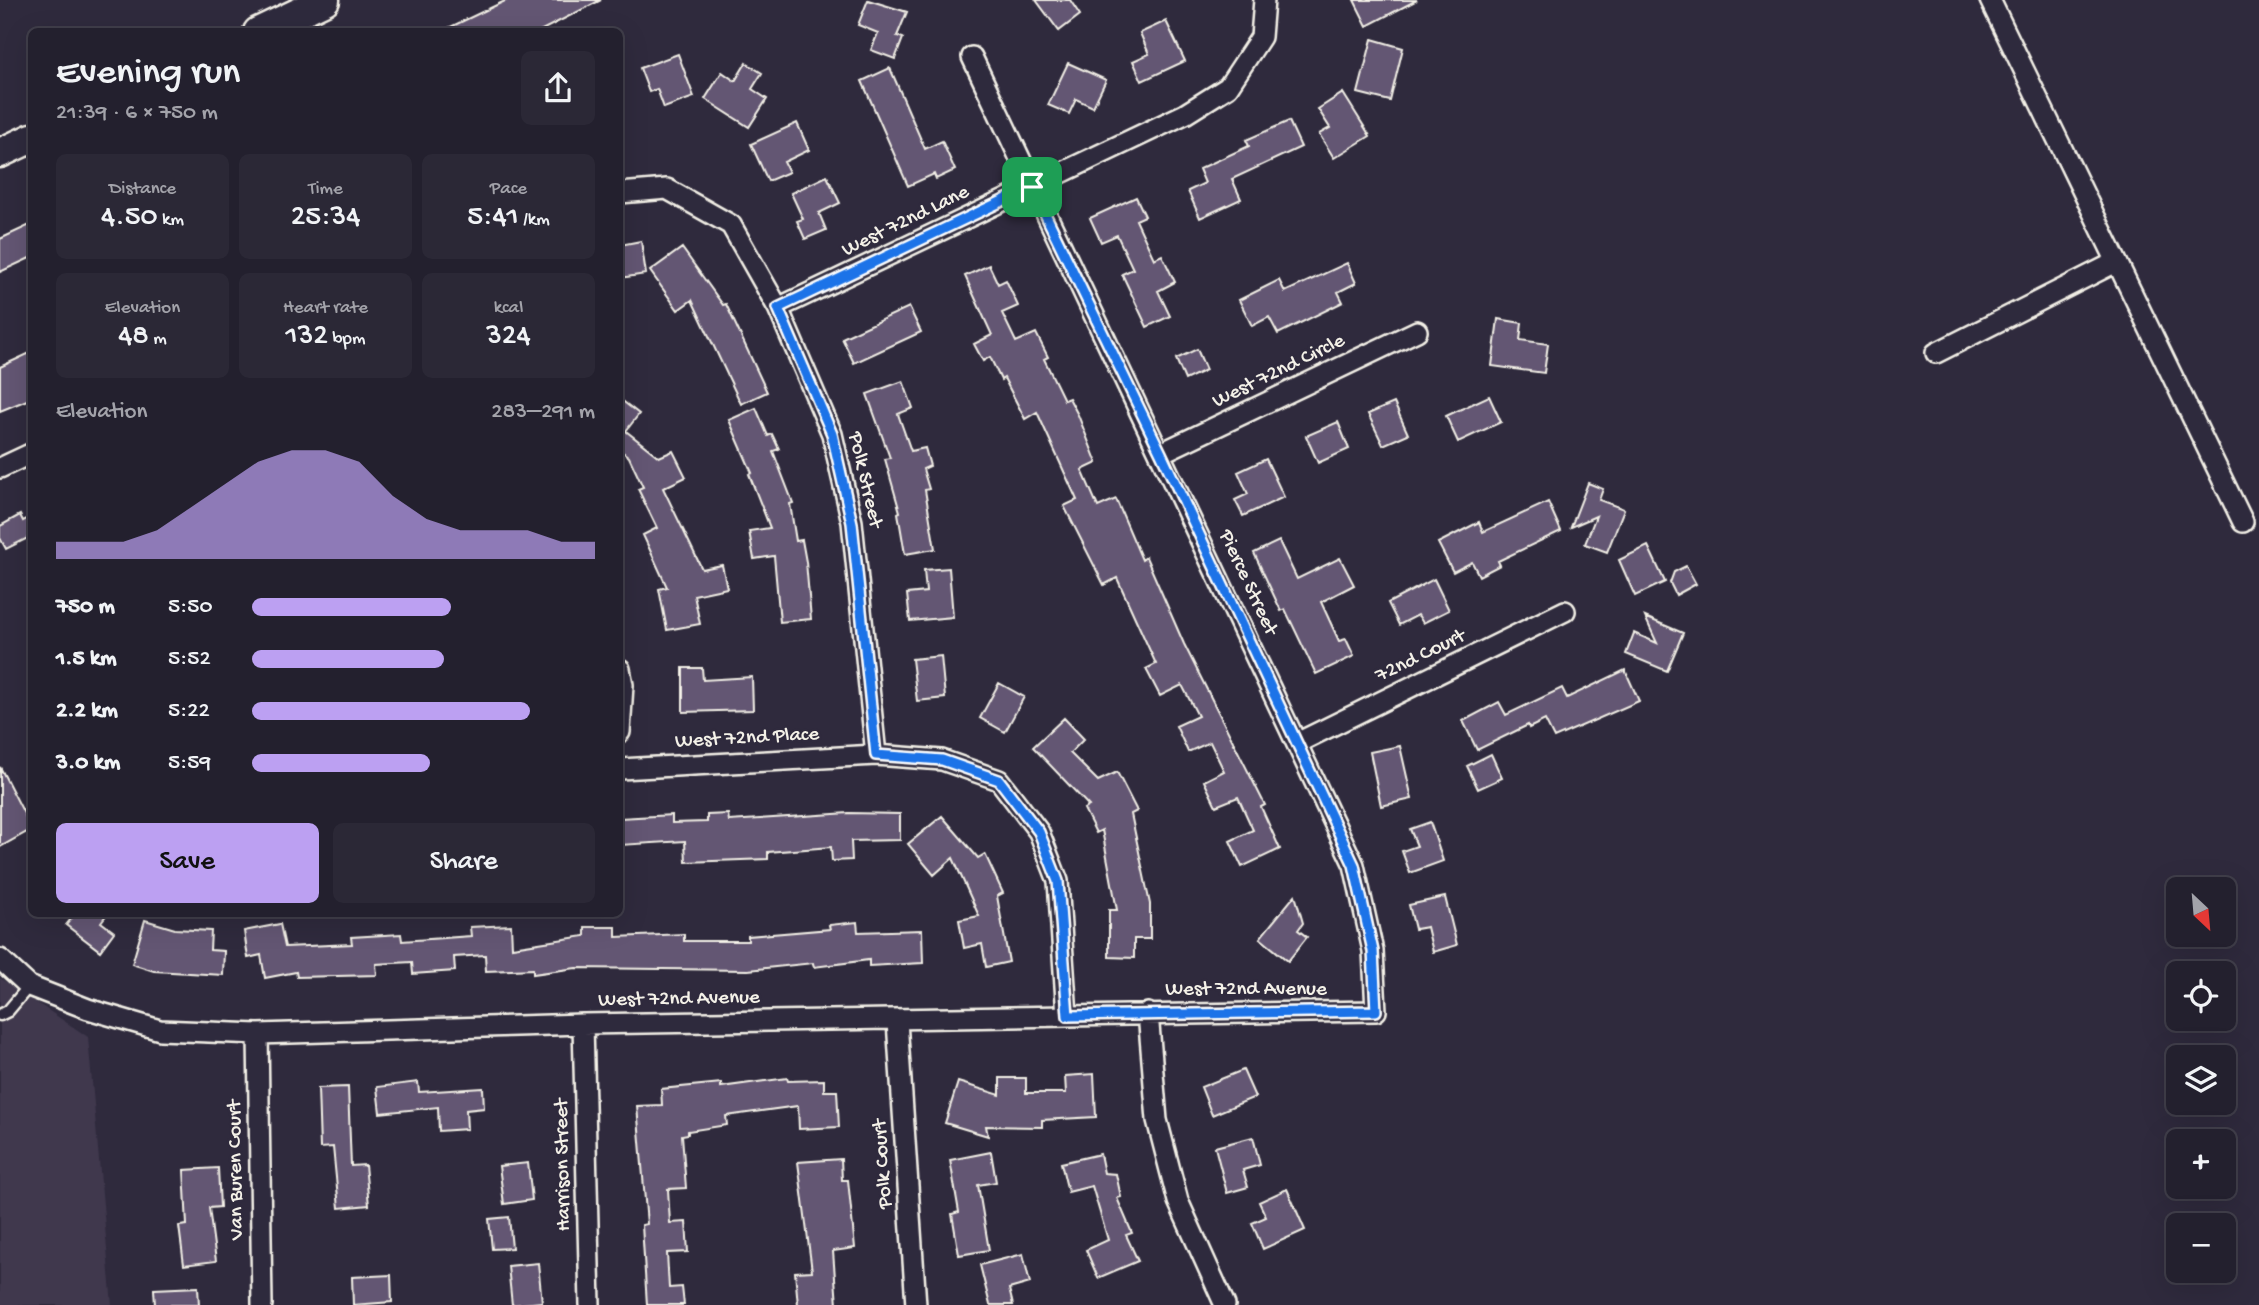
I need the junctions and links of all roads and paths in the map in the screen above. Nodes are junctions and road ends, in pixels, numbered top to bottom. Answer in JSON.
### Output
{"nodes":[{"id":1,"x":325,"y":0,"type":"edge"},
{"id":2,"x":1264,"y":0,"type":"edge"},
{"id":3,"x":1990,"y":0,"type":"edge"},
{"id":4,"x":266,"y":28,"type":"edge"},
{"id":5,"x":972,"y":57,"type":"dead end"},
{"id":6,"x":28,"y":140,"type":"edge"},
{"id":7,"x":0,"y":153,"type":"edge"},
{"id":8,"x":1032,"y":187,"type":"junction"},
{"id":9,"x":623,"y":193,"type":"edge"},
{"id":10,"x":2116,"y":262,"type":"junction"},
{"id":11,"x":778,"y":308,"type":"junction"},
{"id":12,"x":1417,"y":331,"type":"dead end"},
{"id":13,"x":1936,"y":353,"type":"dead end"},
{"id":14,"x":1161,"y":453,"type":"junction"},
{"id":15,"x":28,"y":455,"type":"edge"},
{"id":16,"x":0,"y":468,"type":"edge"},
{"id":17,"x":2242,"y":522,"type":"dead end"},
{"id":18,"x":1565,"y":611,"type":"dead end"},
{"id":19,"x":1297,"y":743,"type":"junction"},
{"id":20,"x":876,"y":755,"type":"junction"},
{"id":21,"x":623,"y":769,"type":"edge"},
{"id":22,"x":0,"y":959,"type":"edge"},
{"id":23,"x":29,"y":986,"type":"junction"},
{"id":24,"x":1376,"y":1011,"type":"joint"},
{"id":25,"x":1148,"y":1013,"type":"junction"},
{"id":26,"x":0,"y":1015,"type":"edge"},
{"id":27,"x":1068,"y":1016,"type":"junction"},
{"id":28,"x":897,"y":1021,"type":"junction"},
{"id":29,"x":583,"y":1024,"type":"junction"},
{"id":30,"x":258,"y":1034,"type":"junction"},
{"id":31,"x":262,"y":1305,"type":"edge"},
{"id":32,"x":590,"y":1305,"type":"edge"},
{"id":33,"x":916,"y":1305,"type":"edge"},
{"id":34,"x":1225,"y":1305,"type":"edge"}],
"edges":[{"from":1,"to":4,"type":"street"},
{"from":2,"to":8,"type":"street","name":"West 72nd Lane"},
{"from":3,"to":10,"type":"street"},
{"from":5,"to":8,"type":"street","name":"Pierce Street"},
{"from":6,"to":7,"type":"street"},
{"from":8,"to":11,"type":"street","name":"West 72nd Lane"},
{"from":8,"to":14,"type":"street","name":"Pierce Street"},
{"from":9,"to":11,"type":"street","name":"Polk Street"},
{"from":10,"to":13,"type":"street"},
{"from":10,"to":17,"type":"street"},
{"from":11,"to":20,"type":"street","name":"Polk Street"},
{"from":12,"to":14,"type":"street","name":"West 72nd Circle"},
{"from":14,"to":19,"type":"street","name":"Pierce Street"},
{"from":15,"to":16,"type":"street"},
{"from":18,"to":19,"type":"street","name":"72nd Court"},
{"from":19,"to":24,"type":"street","name":"Pierce Street"},
{"from":20,"to":21,"type":"street","name":"West 72nd Place"},
{"from":20,"to":27,"type":"street","name":"West 72nd Place"},
{"from":22,"to":23,"type":"street","name":"West 72nd Avenue"},
{"from":23,"to":26,"type":"lane"},
{"from":23,"to":30,"type":"street","name":"West 72nd Avenue"},
{"from":24,"to":25,"type":"street","name":"West 72nd Avenue"},
{"from":25,"to":27,"type":"street","name":"West 72nd Avenue"},
{"from":25,"to":34,"type":"street"},
{"from":27,"to":28,"type":"street","name":"West 72nd Avenue"},
{"from":28,"to":29,"type":"street","name":"West 72nd Avenue"},
{"from":28,"to":33,"type":"street","name":"Polk Court"},
{"from":29,"to":30,"type":"street","name":"West 72nd Avenue"},
{"from":29,"to":32,"type":"street","name":"Harrison Street"},
{"from":30,"to":31,"type":"street","name":"Van Buren Court"}]}
